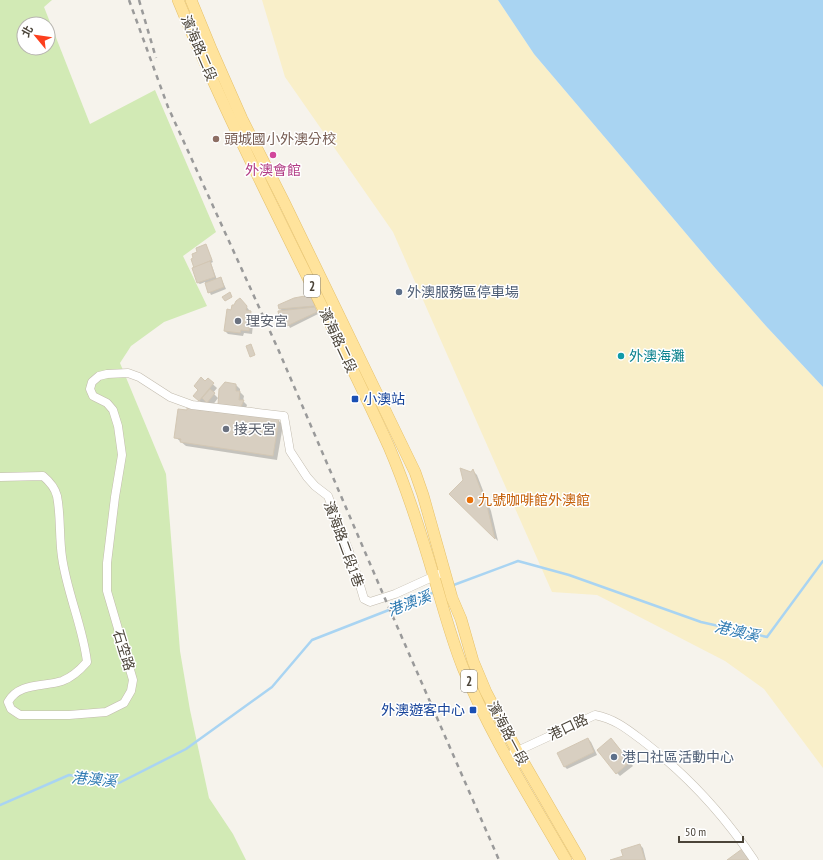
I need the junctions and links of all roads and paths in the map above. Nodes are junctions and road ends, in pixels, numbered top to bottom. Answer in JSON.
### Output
{"nodes":[{"id":1,"x":178,"y":0,"type":"edge"},
{"id":2,"x":192,"y":0,"type":"edge"},
{"id":3,"x":237,"y":121,"type":"junction"},
{"id":4,"x":284,"y":202,"type":"junction"},
{"id":5,"x":273,"y":207,"type":"junction"},
{"id":6,"x":326,"y":300,"type":"junction"},
{"id":7,"x":355,"y":350,"type":"junction"},
{"id":8,"x":346,"y":357,"type":"junction"},
{"id":9,"x":284,"y":416,"type":"joint"},
{"id":10,"x":400,"y":443,"type":"junction"},
{"id":11,"x":389,"y":448,"type":"junction"},
{"id":12,"x":0,"y":477,"type":"edge"},
{"id":13,"x":445,"y":571,"type":"junction"},
{"id":14,"x":434,"y":576,"type":"junction"},
{"id":15,"x":517,"y":751,"type":"junction"},
{"id":16,"x":506,"y":756,"type":"junction"},
{"id":17,"x":573,"y":849,"type":"junction"},
{"id":18,"x":564,"y":857,"type":"edge"},
{"id":19,"x":580,"y":860,"type":"edge"},
{"id":20,"x":754,"y":860,"type":"edge"}],
"edges":[{"from":1,"to":3,"type":"main road","name":"濱海路二段","number":"2"},
{"from":2,"to":3,"type":"main road","name":"濱海路二段","number":"2"},
{"from":3,"to":4,"type":"main road","name":"濱海路二段","number":"2"},
{"from":3,"to":5,"type":"main road","name":"濱海路二段","number":"2"},
{"from":4,"to":5,"type":"main road"},
{"from":4,"to":6,"type":"main road","name":"濱海路二段","number":"2"},
{"from":5,"to":6,"type":"main road","name":"濱海路二段","number":"2"},
{"from":6,"to":7,"type":"main road","name":"濱海路二段","number":"2"},
{"from":6,"to":8,"type":"main road","name":"濱海路二段","number":"2"},
{"from":7,"to":8,"type":"main road"},
{"from":7,"to":10,"type":"main road","name":"濱海路二段","number":"2"},
{"from":8,"to":11,"type":"main road","name":"濱海路二段","number":"2"},
{"from":9,"to":12,"type":"street","name":"石空路"},
{"from":9,"to":14,"type":"street","name":"濱海路二段1巷"},
{"from":10,"to":11,"type":"main road"},
{"from":10,"to":13,"type":"main road","name":"濱海路二段","number":"2"},
{"from":11,"to":14,"type":"main road","name":"濱海路二段","number":"2"},
{"from":13,"to":14,"type":"street","name":"濱海路二段1巷"},
{"from":13,"to":15,"type":"main road","name":"濱海路一段","number":"2"},
{"from":14,"to":16,"type":"main road","name":"濱海路一段","number":"2"},
{"from":15,"to":16,"type":"street","name":"港口路"},
{"from":15,"to":17,"type":"main road","name":"濱海路一段","number":"2"},
{"from":15,"to":20,"type":"street","name":"港口路"},
{"from":16,"to":18,"type":"main road","name":"濱海路一段","number":"2"},
{"from":17,"to":18,"type":"main road"},
{"from":17,"to":19,"type":"main road","name":"濱海路一段","number":"2"}]}
